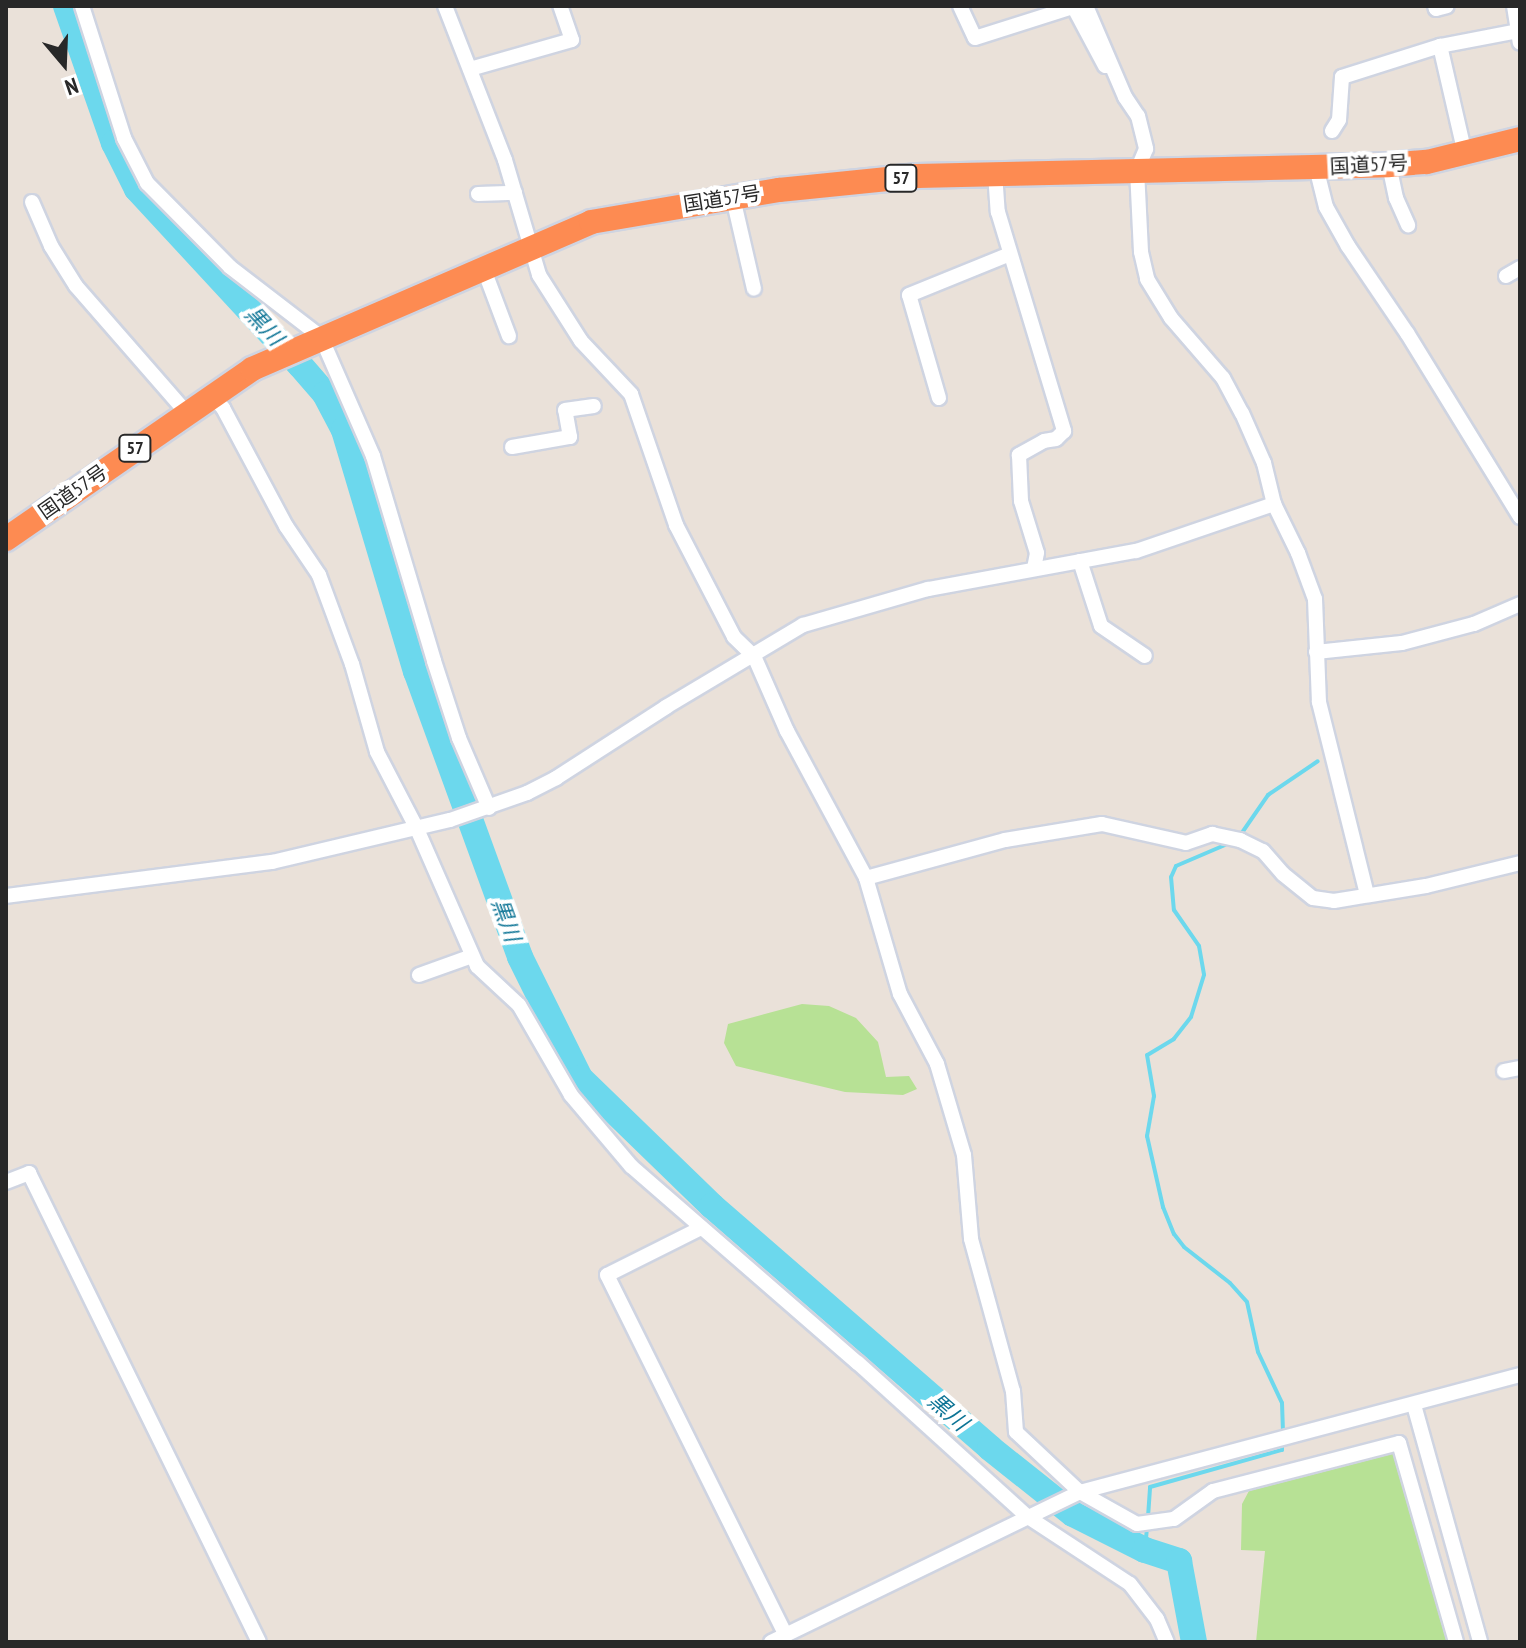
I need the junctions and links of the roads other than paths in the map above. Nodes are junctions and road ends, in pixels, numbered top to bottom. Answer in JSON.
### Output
{"nodes":[{"id":1,"x":82,"y":6,"type":"edge"},
{"id":2,"x":445,"y":6,"type":"edge"},
{"id":3,"x":560,"y":6,"type":"edge"},
{"id":4,"x":960,"y":6,"type":"edge"},
{"id":5,"x":1073,"y":6,"type":"edge"},
{"id":6,"x":1086,"y":6,"type":"edge"},
{"id":7,"x":1435,"y":6,"type":"edge"},
{"id":8,"x":1447,"y":6,"type":"edge"},
{"id":9,"x":1514,"y":6,"type":"edge"},
{"id":10,"x":1519,"y":37,"type":"edge"},
{"id":11,"x":1440,"y":46,"type":"junction"},
{"id":12,"x":470,"y":69,"type":"junction"},
{"id":13,"x":1125,"y":97,"type":"junction"},
{"id":14,"x":1332,"y":131,"type":"dead end"},
{"id":15,"x":1520,"y":139,"type":"edge"},
{"id":16,"x":1465,"y":154,"type":"junction"},
{"id":17,"x":1389,"y":165,"type":"junction"},
{"id":18,"x":1316,"y":167,"type":"junction"},
{"id":19,"x":1137,"y":170,"type":"junction"},
{"id":20,"x":995,"y":173,"type":"junction"},
{"id":21,"x":515,"y":193,"type":"junction"},
{"id":22,"x":478,"y":194,"type":"dead end"},
{"id":23,"x":733,"y":198,"type":"junction"},
{"id":24,"x":32,"y":202,"type":"dead end"},
{"id":25,"x":1408,"y":225,"type":"dead end"},
{"id":26,"x":532,"y":246,"type":"junction"},
{"id":27,"x":1010,"y":254,"type":"junction"},
{"id":28,"x":483,"y":267,"type":"junction"},
{"id":29,"x":1520,"y":268,"type":"edge"},
{"id":30,"x":1506,"y":276,"type":"dead end"},
{"id":31,"x":754,"y":289,"type":"dead end"},
{"id":32,"x":509,"y":336,"type":"dead end"},
{"id":33,"x":314,"y":340,"type":"junction"},
{"id":34,"x":211,"y":395,"type":"junction"},
{"id":35,"x":939,"y":398,"type":"dead end"},
{"id":36,"x":594,"y":406,"type":"dead end"},
{"id":37,"x":186,"y":412,"type":"junction"},
{"id":38,"x":512,"y":447,"type":"dead end"},
{"id":39,"x":1274,"y":504,"type":"junction"},
{"id":40,"x":1520,"y":517,"type":"edge"},
{"id":41,"x":6,"y":539,"type":"edge"},
{"id":42,"x":1080,"y":561,"type":"junction"},
{"id":43,"x":1034,"y":568,"type":"junction"},
{"id":44,"x":1520,"y":604,"type":"edge"},
{"id":45,"x":1316,"y":652,"type":"junction"},
{"id":46,"x":754,"y":656,"type":"junction"},
{"id":47,"x":1145,"y":656,"type":"dead end"},
{"id":48,"x":489,"y":808,"type":"junction"},
{"id":49,"x":417,"y":829,"type":"junction"},
{"id":50,"x":1520,"y":863,"type":"edge"},
{"id":51,"x":866,"y":878,"type":"junction"},
{"id":52,"x":1367,"y":895,"type":"junction"},
{"id":53,"x":6,"y":896,"type":"edge"},
{"id":54,"x":472,"y":956,"type":"junction"},
{"id":55,"x":437,"y":985,"type":"dead end"},
{"id":56,"x":1520,"y":1068,"type":"edge"},
{"id":57,"x":1504,"y":1071,"type":"dead end"},
{"id":58,"x":6,"y":1182,"type":"edge"},
{"id":59,"x":701,"y":1228,"type":"junction"},
{"id":60,"x":1520,"y":1375,"type":"edge"},
{"id":61,"x":1414,"y":1405,"type":"junction"},
{"id":62,"x":1080,"y":1492,"type":"junction"},
{"id":63,"x":1028,"y":1517,"type":"junction"},
{"id":64,"x":786,"y":1635,"type":"junction"},
{"id":65,"x":259,"y":1642,"type":"edge"},
{"id":66,"x":771,"y":1642,"type":"edge"},
{"id":67,"x":1167,"y":1642,"type":"edge"},
{"id":68,"x":1456,"y":1642,"type":"edge"},
{"id":69,"x":1480,"y":1642,"type":"edge"}],
"edges":[{"from":1,"to":33,"type":"street"},
{"from":2,"to":12,"type":"street"},
{"from":3,"to":12,"type":"street"},
{"from":4,"to":5,"type":"street"},
{"from":5,"to":13,"type":"street"},
{"from":6,"to":13,"type":"street"},
{"from":7,"to":8,"type":"street"},
{"from":9,"to":10,"type":"street"},
{"from":10,"to":11,"type":"street"},
{"from":11,"to":14,"type":"street"},
{"from":11,"to":16,"type":"street"},
{"from":12,"to":21,"type":"street"},
{"from":13,"to":19,"type":"street"},
{"from":15,"to":16,"type":"highway","name":"国道57号","number":"57"},
{"from":16,"to":17,"type":"highway","name":"国道57号","number":"57"},
{"from":17,"to":18,"type":"highway","name":"国道57号","number":"57"},
{"from":17,"to":25,"type":"street"},
{"from":18,"to":19,"type":"highway","name":"国道57号","number":"57"},
{"from":18,"to":40,"type":"street"},
{"from":19,"to":20,"type":"highway","name":"国道57号","number":"57"},
{"from":19,"to":39,"type":"street"},
{"from":20,"to":23,"type":"highway","name":"国道57号","number":"57"},
{"from":20,"to":27,"type":"street"},
{"from":21,"to":22,"type":"street"},
{"from":21,"to":26,"type":"street"},
{"from":23,"to":26,"type":"highway","name":"国道57号","number":"57"},
{"from":23,"to":31,"type":"street"},
{"from":24,"to":37,"type":"street"},
{"from":26,"to":28,"type":"highway","name":"国道57号","number":"57"},
{"from":26,"to":46,"type":"street"},
{"from":27,"to":35,"type":"street"},
{"from":27,"to":43,"type":"street"},
{"from":28,"to":32,"type":"street"},
{"from":28,"to":33,"type":"highway","name":"国道57号","number":"57"},
{"from":29,"to":30,"type":"street"},
{"from":33,"to":34,"type":"highway","name":"国道57号","number":"57"},
{"from":33,"to":48,"type":"street"},
{"from":34,"to":37,"type":"highway","name":"国道57号","number":"57"},
{"from":34,"to":49,"type":"street"},
{"from":36,"to":38,"type":"street"},
{"from":37,"to":41,"type":"highway","name":"国道57号","number":"57"},
{"from":39,"to":42,"type":"street"},
{"from":39,"to":45,"type":"street"},
{"from":42,"to":43,"type":"street"},
{"from":42,"to":47,"type":"street"},
{"from":43,"to":46,"type":"street"},
{"from":44,"to":45,"type":"street"},
{"from":45,"to":52,"type":"street"},
{"from":46,"to":48,"type":"street"},
{"from":46,"to":51,"type":"street"},
{"from":48,"to":49,"type":"street"},
{"from":49,"to":53,"type":"street"},
{"from":49,"to":54,"type":"street"},
{"from":50,"to":52,"type":"street"},
{"from":51,"to":52,"type":"street"},
{"from":51,"to":62,"type":"street"},
{"from":54,"to":55,"type":"street"},
{"from":54,"to":59,"type":"street"},
{"from":56,"to":57,"type":"street"},
{"from":58,"to":65,"type":"street"},
{"from":59,"to":63,"type":"street"},
{"from":59,"to":64,"type":"street"},
{"from":60,"to":61,"type":"street"},
{"from":61,"to":62,"type":"street"},
{"from":61,"to":69,"type":"street"},
{"from":62,"to":63,"type":"street"},
{"from":62,"to":68,"type":"street"},
{"from":63,"to":64,"type":"street"},
{"from":63,"to":67,"type":"street"},
{"from":64,"to":66,"type":"street"}]}
